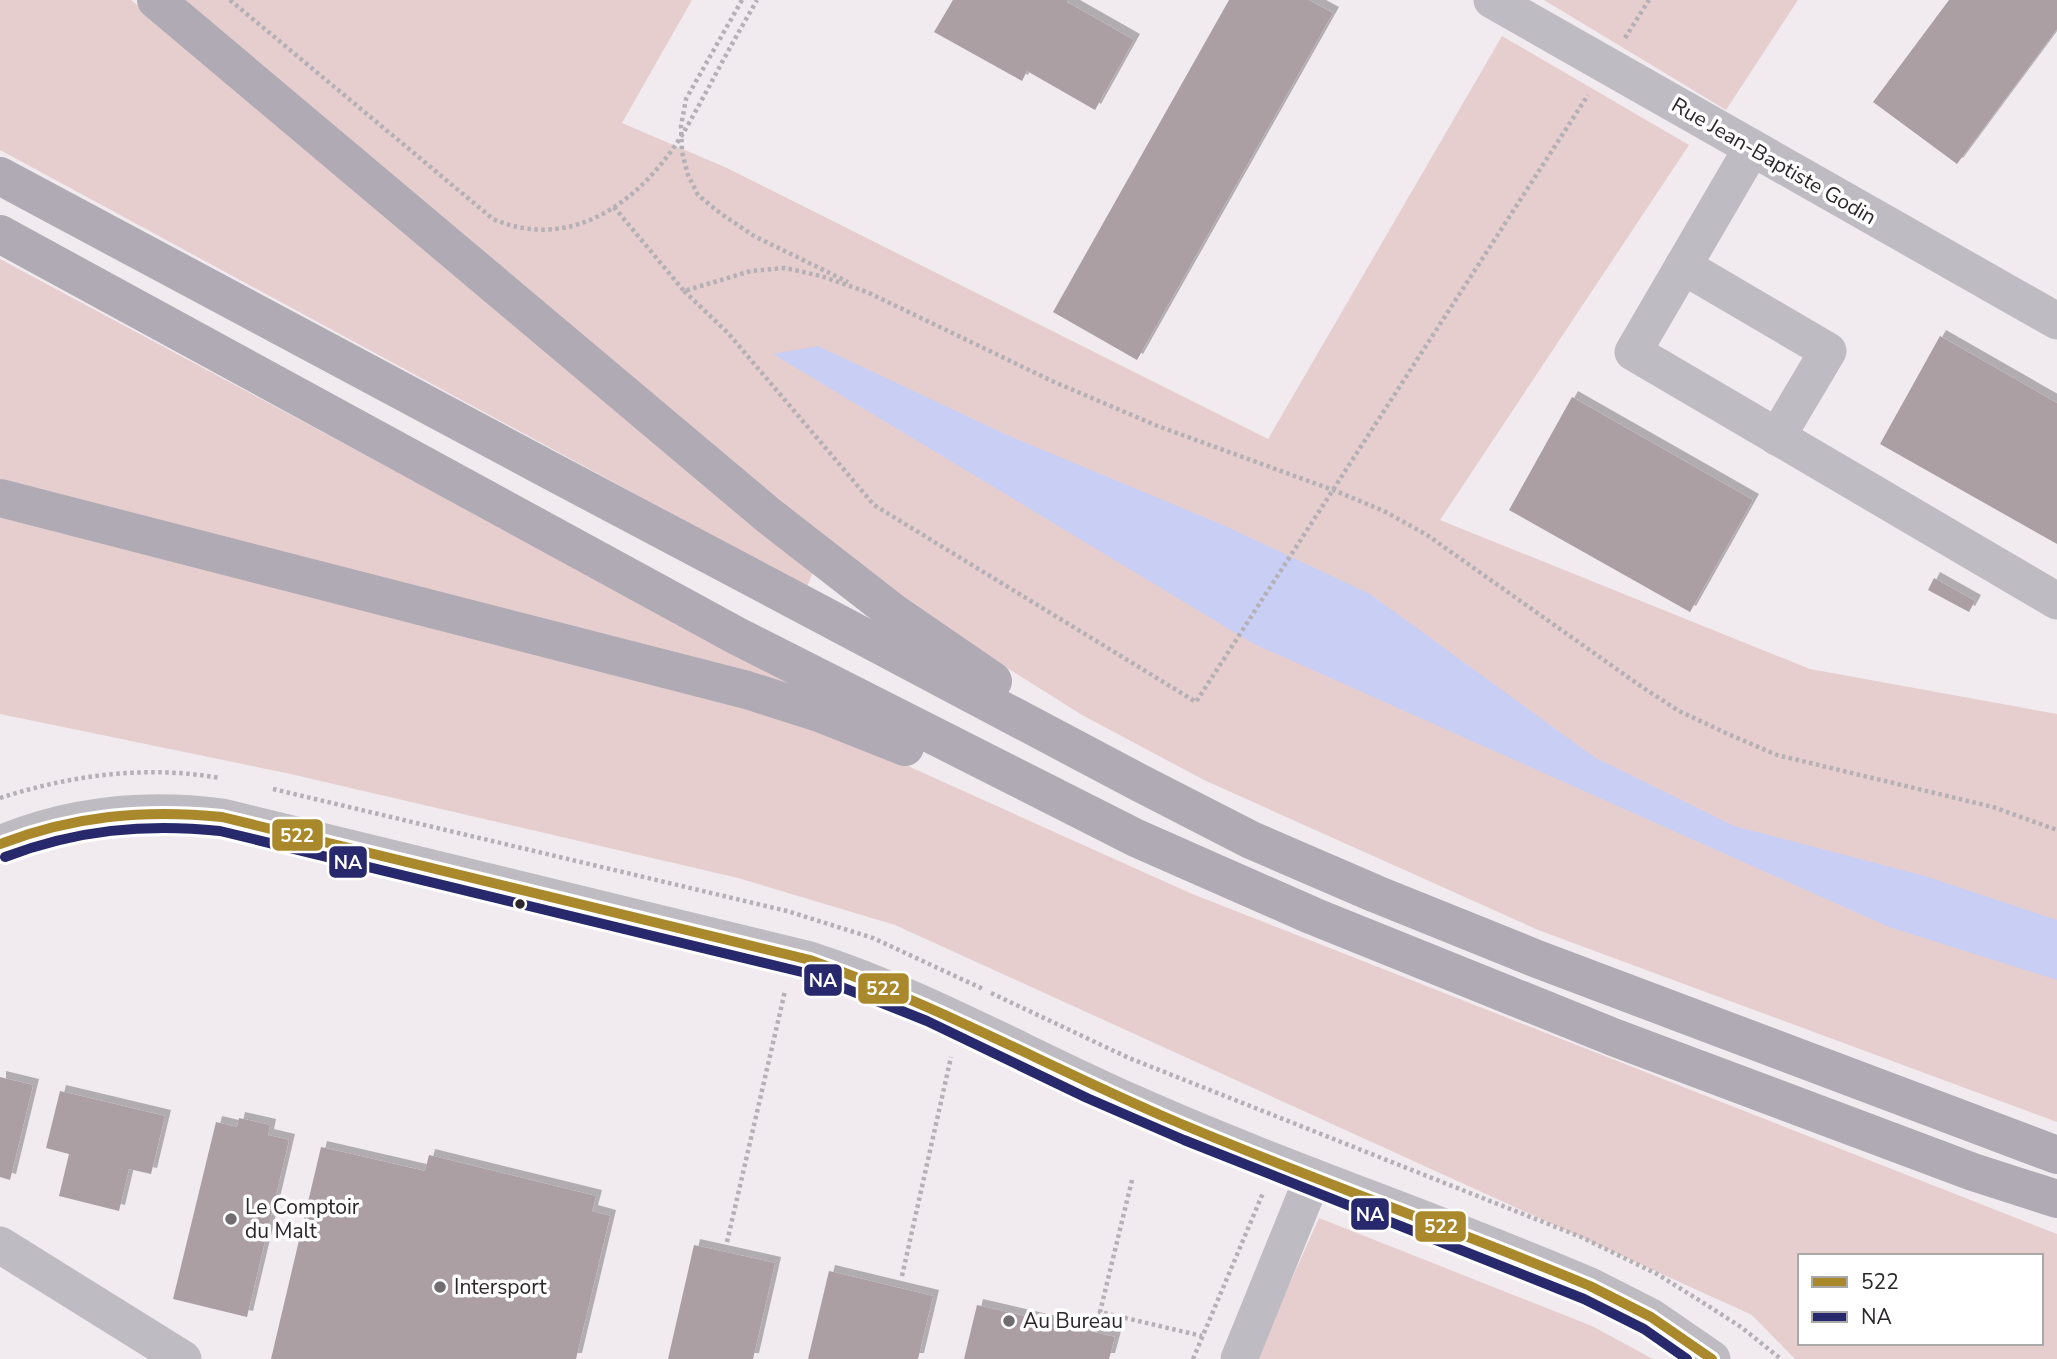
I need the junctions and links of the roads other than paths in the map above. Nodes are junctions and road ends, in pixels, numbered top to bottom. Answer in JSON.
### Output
{"nodes":[{"id":1,"x":156,"y":0,"type":"edge"},
{"id":2,"x":1492,"y":0,"type":"edge"},
{"id":3,"x":1752,"y":148,"type":"junction"},
{"id":4,"x":0,"y":176,"type":"edge"},
{"id":5,"x":0,"y":234,"type":"edge"},
{"id":6,"x":1683,"y":266,"type":"junction"},
{"id":7,"x":2057,"y":321,"type":"edge"},
{"id":8,"x":1777,"y":437,"type":"junction"},
{"id":9,"x":0,"y":498,"type":"edge"},
{"id":10,"x":2057,"y":601,"type":"edge"},
{"id":11,"x":1138,"y":782,"type":"junction"},
{"id":12,"x":1136,"y":838,"type":"junction"},
{"id":13,"x":0,"y":844,"type":"edge"},
{"id":14,"x":2057,"y":1155,"type":"edge"},
{"id":15,"x":1973,"y":1172,"type":"junction"},
{"id":16,"x":1314,"y":1177,"type":"junction"},
{"id":17,"x":2057,"y":1199,"type":"edge"},
{"id":18,"x":2057,"y":1207,"type":"edge"},
{"id":19,"x":0,"y":1245,"type":"edge"},
{"id":20,"x":183,"y":1359,"type":"edge"},
{"id":21,"x":1239,"y":1359,"type":"edge"},
{"id":22,"x":1712,"y":1359,"type":"edge"}],
"edges":[{"from":1,"to":11,"type":"main road"},
{"from":2,"to":3,"type":"street","name":"Rue Jean-Baptiste Godin"},
{"from":3,"to":6,"type":"street"},
{"from":3,"to":7,"type":"street","name":"Rue Jean-Baptiste Godin"},
{"from":4,"to":11,"type":"main road"},
{"from":5,"to":12,"type":"main road"},
{"from":6,"to":8,"type":"street"},
{"from":6,"to":8,"type":"street"},
{"from":8,"to":10,"type":"street"},
{"from":9,"to":12,"type":"main road"},
{"from":11,"to":14,"type":"main road"},
{"from":12,"to":15,"type":"main road"},
{"from":13,"to":16,"type":"street"},
{"from":15,"to":17,"type":"main road"},
{"from":15,"to":18,"type":"main road"},
{"from":16,"to":21,"type":"street"},
{"from":16,"to":22,"type":"street"},
{"from":19,"to":20,"type":"street"}]}
